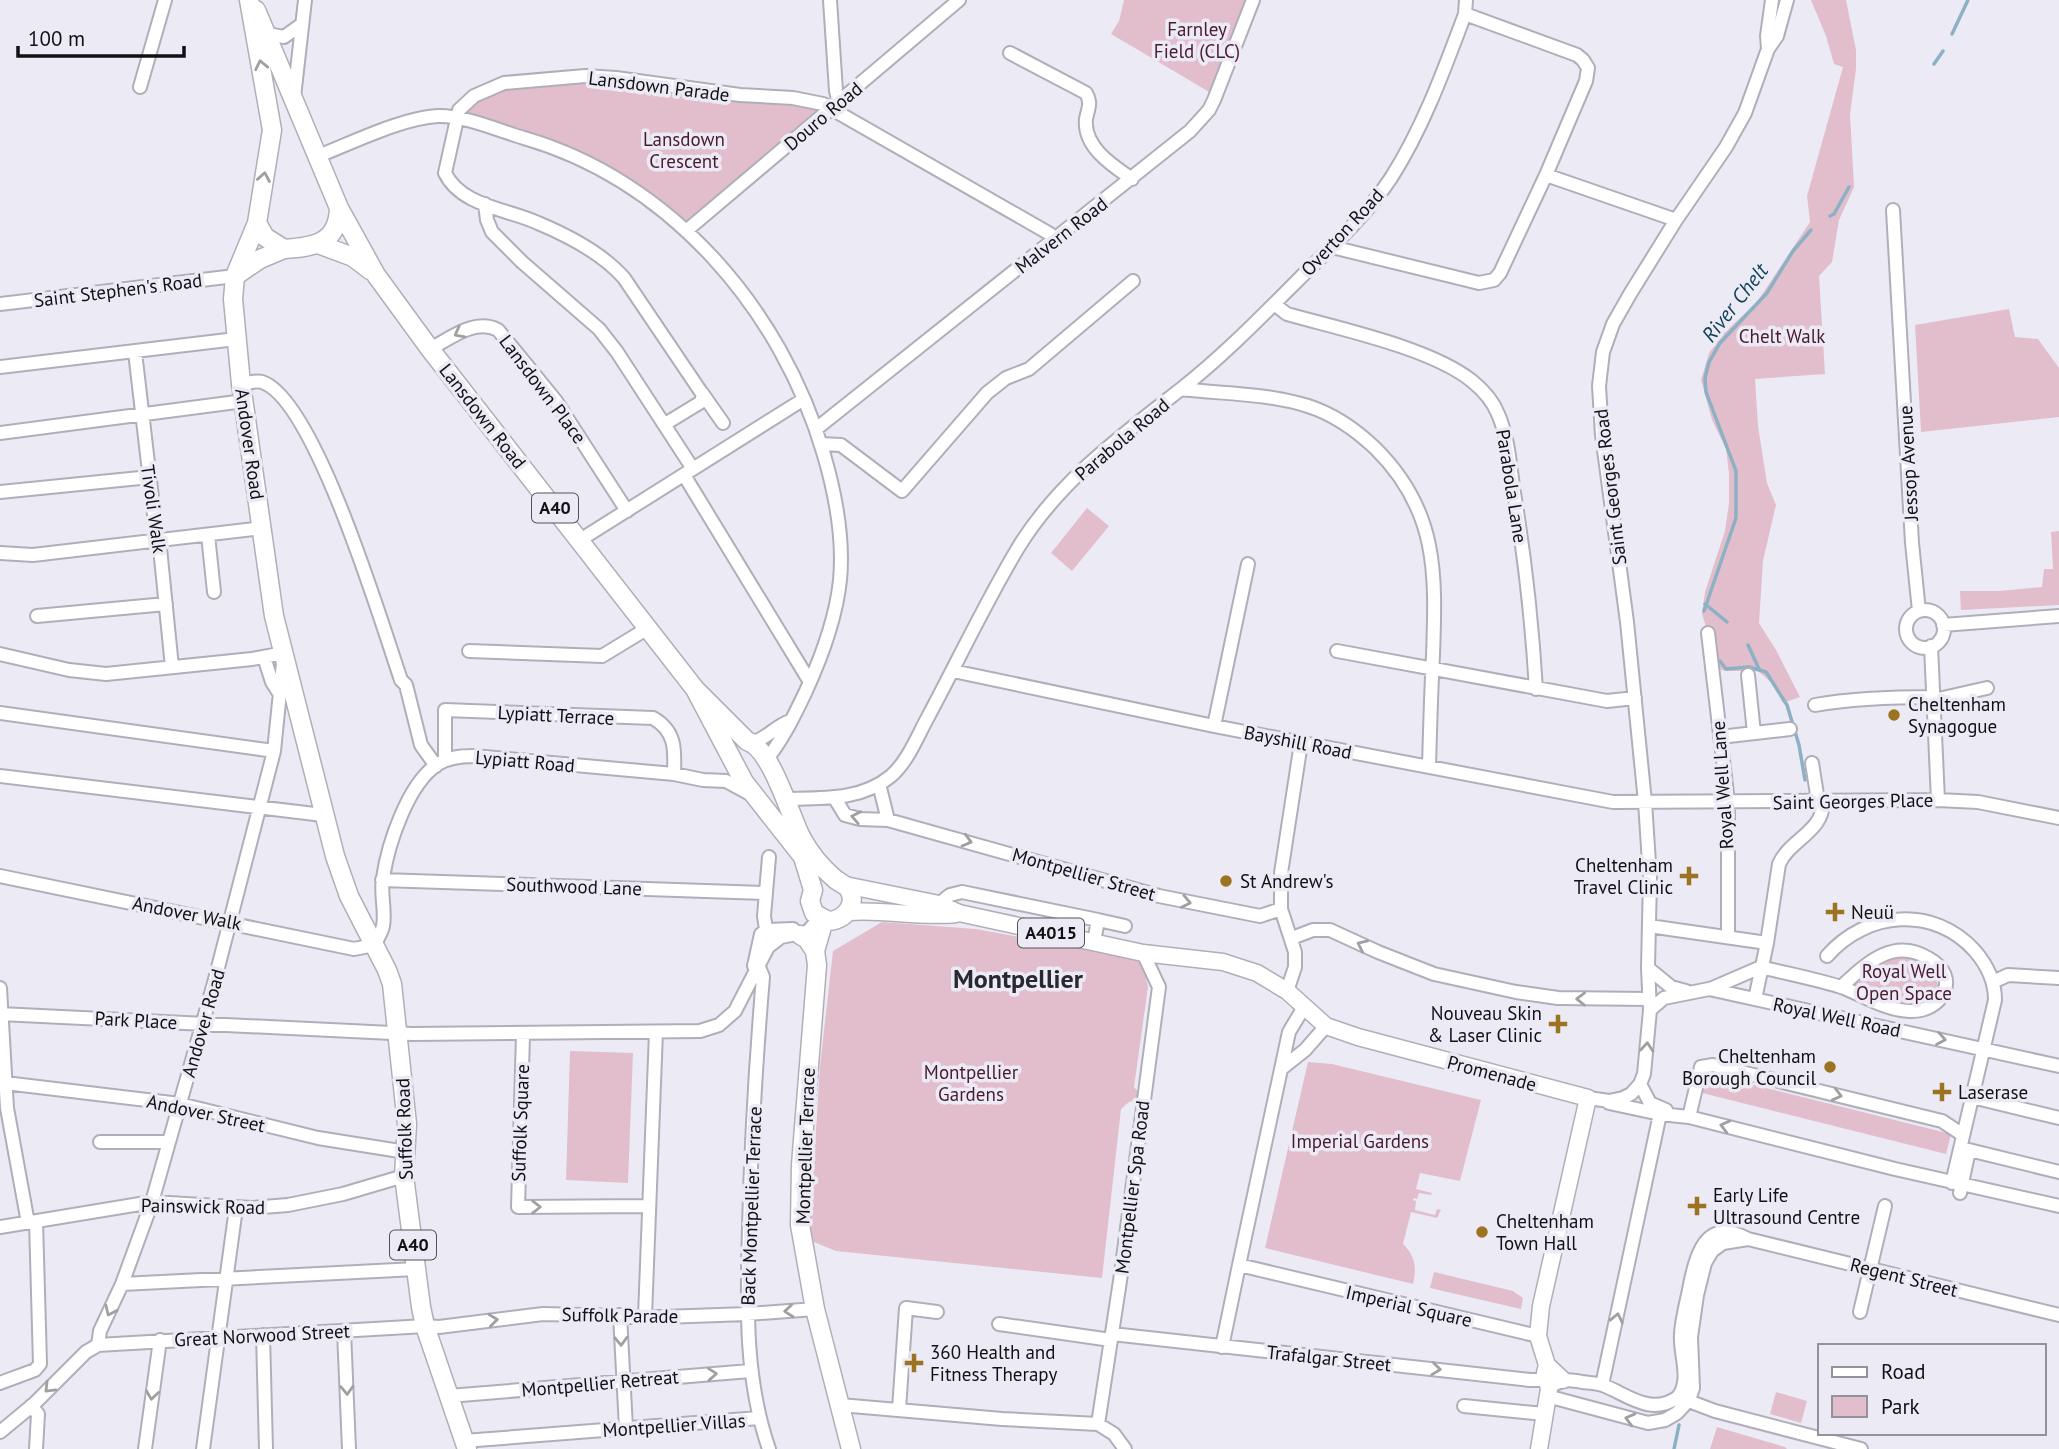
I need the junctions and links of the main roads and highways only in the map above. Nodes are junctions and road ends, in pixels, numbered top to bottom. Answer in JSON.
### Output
{"nodes":[{"id":1,"x":250,"y":0,"type":"edge"},
{"id":2,"x":303,"y":124,"type":"junction"},
{"id":3,"x":272,"y":130,"type":"junction"},
{"id":4,"x":339,"y":208,"type":"junction"},
{"id":5,"x":257,"y":223,"type":"junction"},
{"id":6,"x":318,"y":244,"type":"junction"},
{"id":7,"x":284,"y":249,"type":"junction"},
{"id":8,"x":376,"y":275,"type":"junction"},
{"id":9,"x":235,"y":276,"type":"junction"},
{"id":10,"x":695,"y":689,"type":"junction"},
{"id":11,"x":750,"y":742,"type":"junction"},
{"id":12,"x":732,"y":760,"type":"junction"},
{"id":13,"x":778,"y":784,"type":"junction"},
{"id":14,"x":758,"y":799,"type":"junction"},
{"id":15,"x":323,"y":815,"type":"joint"},
{"id":16,"x":841,"y":883,"type":"junction"},
{"id":17,"x":813,"y":890,"type":"junction"},
{"id":18,"x":958,"y":913,"type":"junction"},
{"id":19,"x":828,"y":917,"type":"junction"},
{"id":20,"x":800,"y":935,"type":"road end"},
{"id":21,"x":816,"y":958,"type":"junction"},
{"id":22,"x":1563,"y":1380,"type":"road end"},
{"id":23,"x":1547,"y":1383,"type":"junction"},
{"id":24,"x":466,"y":1445,"type":"edge"},
{"id":25,"x":851,"y":1449,"type":"edge"},
{"id":26,"x":1539,"y":1449,"type":"edge"}],
"edges":[{"from":1,"to":2,"type":"highway"},
{"from":3,"to":1,"type":"highway","one_way":true},
{"from":2,"to":3,"type":"highway"},
{"from":2,"to":4,"type":"highway","name":"Lansdown Road"},
{"from":5,"to":3,"type":"highway","name":"Andover Road","one_way":true},
{"from":4,"to":6,"type":"highway"},
{"from":4,"to":8,"type":"highway","name":"Lansdown Road","number":"A40"},
{"from":5,"to":7,"type":"highway"},
{"from":5,"to":9,"type":"highway","name":"Andover Road","number":"A40"},
{"from":6,"to":7,"type":"highway"},
{"from":6,"to":8,"type":"highway","name":"Lansdown Road","number":"A40"},
{"from":7,"to":9,"type":"highway"},
{"from":8,"to":10,"type":"highway","name":"Lansdown Road","number":"A40"},
{"from":9,"to":15,"type":"highway","name":"Andover Road","number":"A40"},
{"from":10,"to":11,"type":"highway","name":"Lansdown Road","number":"A40"},
{"from":10,"to":12,"type":"highway","name":"Lansdown Road","number":"A40"},
{"from":11,"to":12,"type":"highway"},
{"from":11,"to":13,"type":"highway","number":"A40"},
{"from":12,"to":14,"type":"highway","number":"A40"},
{"from":13,"to":14,"type":"highway"},
{"from":13,"to":16,"type":"highway","number":"A40"},
{"from":14,"to":17,"type":"highway","number":"A40"},
{"from":15,"to":24,"type":"highway","name":"Suffolk Road","number":"A40"},
{"from":16,"to":17,"type":"highway"},
{"from":16,"to":18,"type":"main road","number":"A4015"},
{"from":16,"to":19,"type":"highway","number":"A40"},
{"from":17,"to":19,"type":"highway","number":"A40"},
{"from":18,"to":19,"type":"main road","number":"A4015"},
{"from":18,"to":23,"type":"main road","name":"Promenade","number":"A4015"},
{"from":19,"to":21,"type":"highway","name":"Montpellier Terrace","number":"A40"},
{"from":20,"to":21,"type":"highway"},
{"from":21,"to":25,"type":"highway","name":"Montpellier Terrace","number":"A40"},
{"from":22,"to":23,"type":"main road"},
{"from":23,"to":26,"type":"main road"}]}
